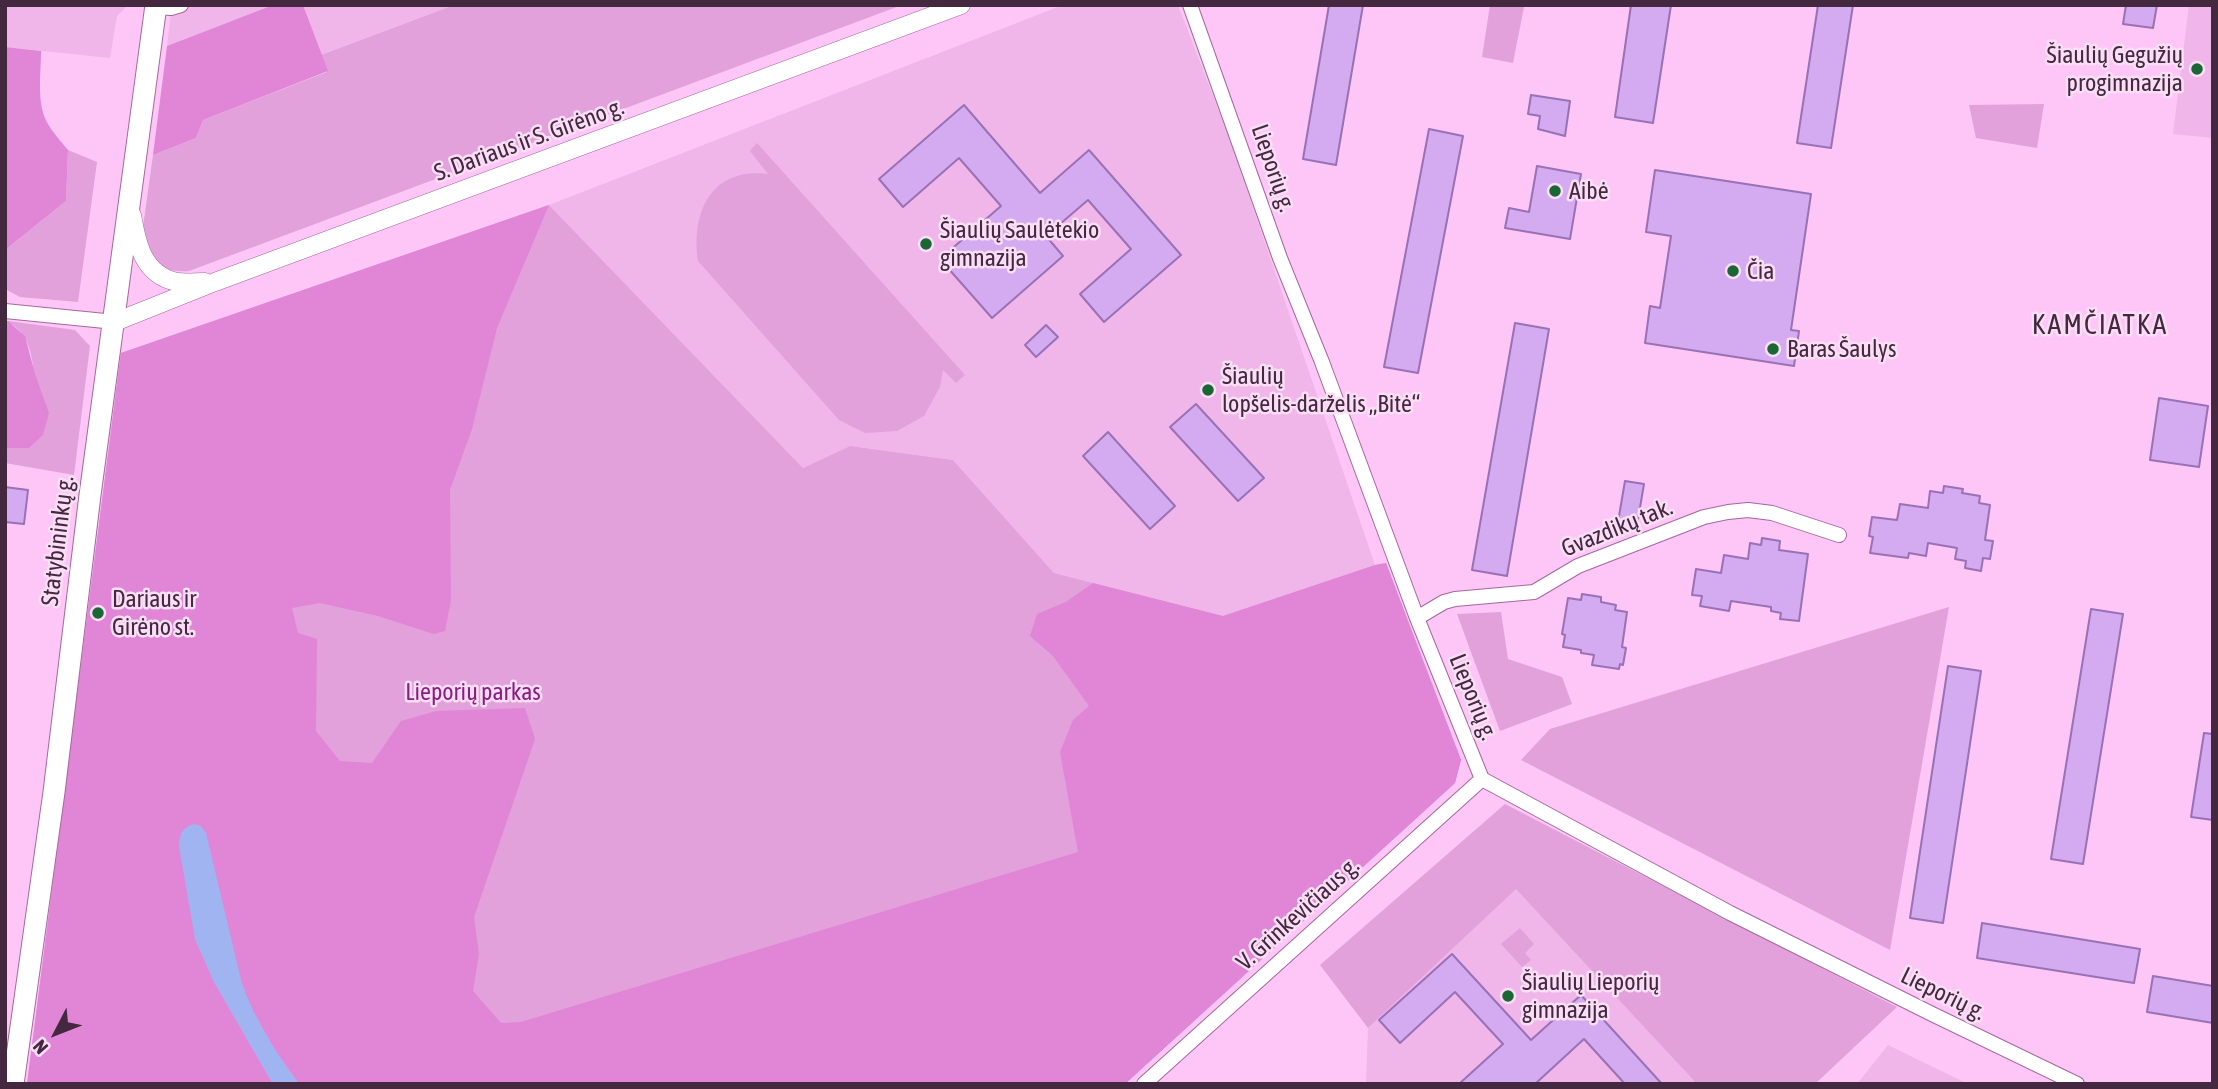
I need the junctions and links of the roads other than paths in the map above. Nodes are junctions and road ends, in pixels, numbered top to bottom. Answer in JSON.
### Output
{"nodes":[{"id":1,"x":181,"y":5,"type":"edge"},
{"id":2,"x":961,"y":5,"type":"edge"},
{"id":3,"x":1190,"y":5,"type":"edge"},
{"id":4,"x":156,"y":6,"type":"edge"},
{"id":5,"x":129,"y":202,"type":"junction"},
{"id":6,"x":215,"y":282,"type":"junction"},
{"id":7,"x":5,"y":311,"type":"edge"},
{"id":8,"x":115,"y":322,"type":"junction"},
{"id":9,"x":1839,"y":535,"type":"dead end"},
{"id":10,"x":1418,"y":618,"type":"junction"},
{"id":11,"x":1482,"y":779,"type":"junction"},
{"id":12,"x":13,"y":1084,"type":"edge"},
{"id":13,"x":1144,"y":1084,"type":"edge"},
{"id":14,"x":2077,"y":1084,"type":"edge"}],
"edges":[{"from":1,"to":4,"type":"street"},
{"from":2,"to":6,"type":"street","name":"S. Dariaus ir S. Girėno g."},
{"from":3,"to":10,"type":"street","name":"Lieporių g."},
{"from":4,"to":5,"type":"main road","name":"Statybininkų g."},
{"from":5,"to":6,"type":"street"},
{"from":5,"to":8,"type":"main road","name":"Statybininkų g."},
{"from":6,"to":8,"type":"street","name":"S. Dariaus ir S. Girėno g."},
{"from":7,"to":8,"type":"street"},
{"from":8,"to":12,"type":"main road","name":"Statybininkų g."},
{"from":9,"to":10,"type":"street","name":"Gvazdikų tak."},
{"from":10,"to":11,"type":"street","name":"Lieporių g."},
{"from":11,"to":13,"type":"street","name":"V. Grinkevičiaus g."},
{"from":11,"to":14,"type":"street","name":"Lieporių g."}]}
